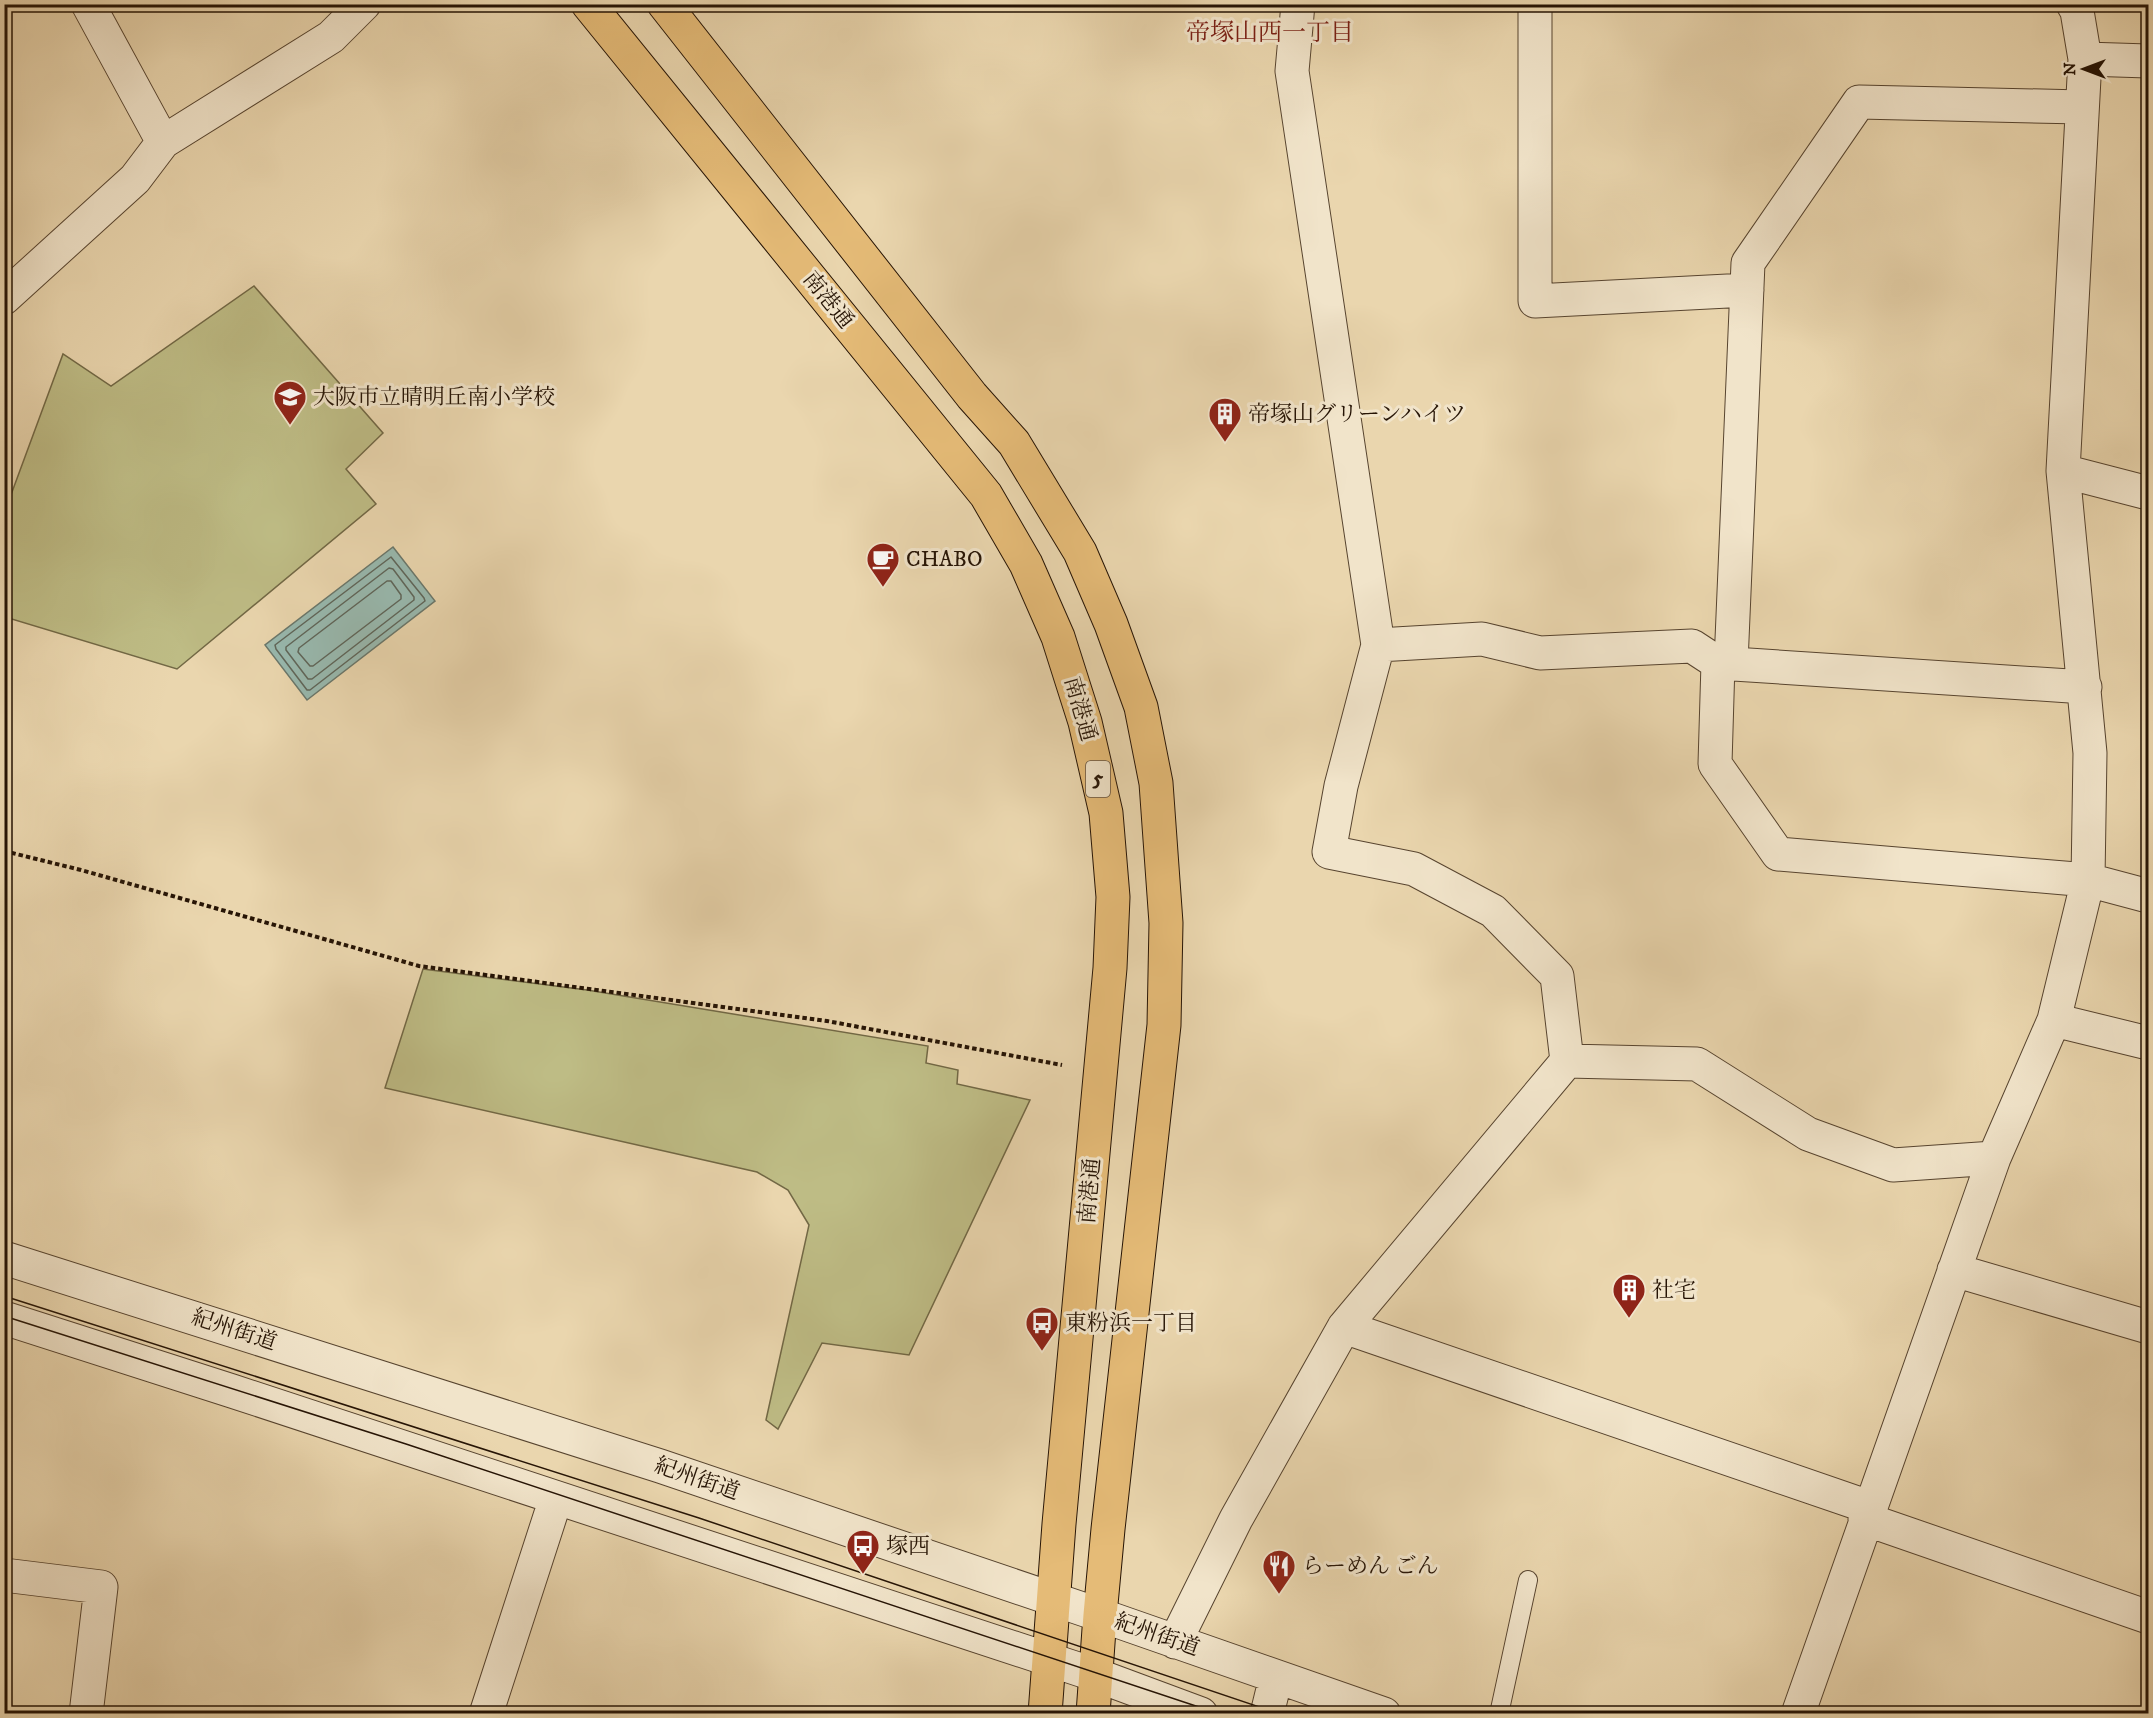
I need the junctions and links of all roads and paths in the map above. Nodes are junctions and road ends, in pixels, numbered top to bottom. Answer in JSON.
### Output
{"nodes":[{"id":1,"x":88,"y":4,"type":"edge"},
{"id":2,"x":364,"y":4,"type":"edge"},
{"id":3,"x":588,"y":4,"type":"edge"},
{"id":4,"x":664,"y":4,"type":"edge"},
{"id":5,"x":1298,"y":4,"type":"edge"},
{"id":6,"x":1535,"y":4,"type":"edge"},
{"id":7,"x":2073,"y":4,"type":"edge"},
{"id":8,"x":2085,"y":59,"type":"junction"},
{"id":9,"x":2148,"y":61,"type":"edge"},
{"id":10,"x":2082,"y":107,"type":"junction"},
{"id":11,"x":163,"y":142,"type":"junction"},
{"id":12,"x":1748,"y":291,"type":"junction"},
{"id":13,"x":4,"y":298,"type":"edge"},
{"id":14,"x":2063,"y":471,"type":"junction"},
{"id":15,"x":2148,"y":494,"type":"edge"},
{"id":16,"x":1378,"y":645,"type":"junction"},
{"id":17,"x":1724,"y":663,"type":"junction"},
{"id":18,"x":2085,"y":687,"type":"junction"},
{"id":19,"x":4,"y":851,"type":"edge"},
{"id":20,"x":2088,"y":880,"type":"junction"},
{"id":21,"x":2148,"y":896,"type":"edge"},
{"id":22,"x":2054,"y":1020,"type":"junction"},
{"id":23,"x":2148,"y":1043,"type":"edge"},
{"id":24,"x":1567,"y":1061,"type":"junction"},
{"id":25,"x":1062,"y":1065,"type":"dead end"},
{"id":26,"x":1994,"y":1158,"type":"junction"},
{"id":27,"x":4,"y":1258,"type":"edge"},
{"id":28,"x":1954,"y":1270,"type":"junction"},
{"id":29,"x":4,"y":1318,"type":"edge"},
{"id":30,"x":1344,"y":1327,"type":"junction"},
{"id":31,"x":2148,"y":1327,"type":"edge"},
{"id":32,"x":556,"y":1498,"type":"junction"},
{"id":33,"x":1867,"y":1513,"type":"junction"},
{"id":34,"x":4,"y":1575,"type":"edge"},
{"id":35,"x":1528,"y":1580,"type":"dead end"},
{"id":36,"x":1053,"y":1600,"type":"junction"},
{"id":37,"x":1100,"y":1615,"type":"junction"},
{"id":38,"x":2148,"y":1617,"type":"edge"},
{"id":39,"x":1175,"y":1642,"type":"junction"},
{"id":40,"x":1050,"y":1662,"type":"junction"},
{"id":41,"x":1096,"y":1675,"type":"junction"},
{"id":42,"x":1276,"y":1677,"type":"junction"},
{"id":43,"x":86,"y":1713,"type":"edge"},
{"id":44,"x":486,"y":1713,"type":"edge"},
{"id":45,"x":1045,"y":1713,"type":"edge"},
{"id":46,"x":1093,"y":1713,"type":"edge"},
{"id":47,"x":1200,"y":1713,"type":"edge"},
{"id":48,"x":1267,"y":1713,"type":"edge"},
{"id":49,"x":1384,"y":1713,"type":"edge"},
{"id":50,"x":1498,"y":1713,"type":"edge"},
{"id":51,"x":1798,"y":1713,"type":"edge"}],
"edges":[{"from":1,"to":11,"type":"street"},
{"from":2,"to":11,"type":"street"},
{"from":3,"to":36,"type":"main road","name":"南港通","number":"5"},
{"from":4,"to":37,"type":"main road"},
{"from":5,"to":16,"type":"street"},
{"from":6,"to":12,"type":"street"},
{"from":7,"to":8,"type":"street"},
{"from":8,"to":9,"type":"street"},
{"from":8,"to":10,"type":"street"},
{"from":10,"to":12,"type":"street"},
{"from":10,"to":14,"type":"street"},
{"from":11,"to":13,"type":"street"},
{"from":12,"to":17,"type":"street"},
{"from":14,"to":15,"type":"street"},
{"from":14,"to":18,"type":"street"},
{"from":16,"to":17,"type":"street"},
{"from":16,"to":24,"type":"street"},
{"from":17,"to":18,"type":"street"},
{"from":17,"to":20,"type":"street"},
{"from":18,"to":20,"type":"street"},
{"from":19,"to":25,"type":"path"},
{"from":20,"to":21,"type":"street"},
{"from":20,"to":22,"type":"street"},
{"from":22,"to":23,"type":"street"},
{"from":22,"to":26,"type":"street"},
{"from":24,"to":26,"type":"street"},
{"from":24,"to":30,"type":"street"},
{"from":26,"to":28,"type":"street"},
{"from":27,"to":36,"type":"street","name":"紀州街道"},
{"from":28,"to":31,"type":"street"},
{"from":28,"to":33,"type":"street"},
{"from":29,"to":32,"type":"street"},
{"from":30,"to":33,"type":"street"},
{"from":30,"to":39,"type":"street"},
{"from":32,"to":40,"type":"street"},
{"from":32,"to":44,"type":"street"},
{"from":33,"to":38,"type":"street"},
{"from":33,"to":51,"type":"street"},
{"from":34,"to":43,"type":"street"},
{"from":35,"to":50,"type":"lane"},
{"from":36,"to":37,"type":"street","name":"紀州街道"},
{"from":36,"to":40,"type":"main road","name":"南港通","number":"5"},
{"from":37,"to":39,"type":"street","name":"紀州街道"},
{"from":37,"to":41,"type":"main road"},
{"from":39,"to":42,"type":"street","name":"紀州街道"},
{"from":40,"to":41,"type":"street"},
{"from":40,"to":45,"type":"main road","name":"南港通","number":"5"},
{"from":41,"to":46,"type":"main road"},
{"from":41,"to":47,"type":"street"},
{"from":42,"to":48,"type":"street"},
{"from":42,"to":49,"type":"street","name":"紀州街道"}]}
